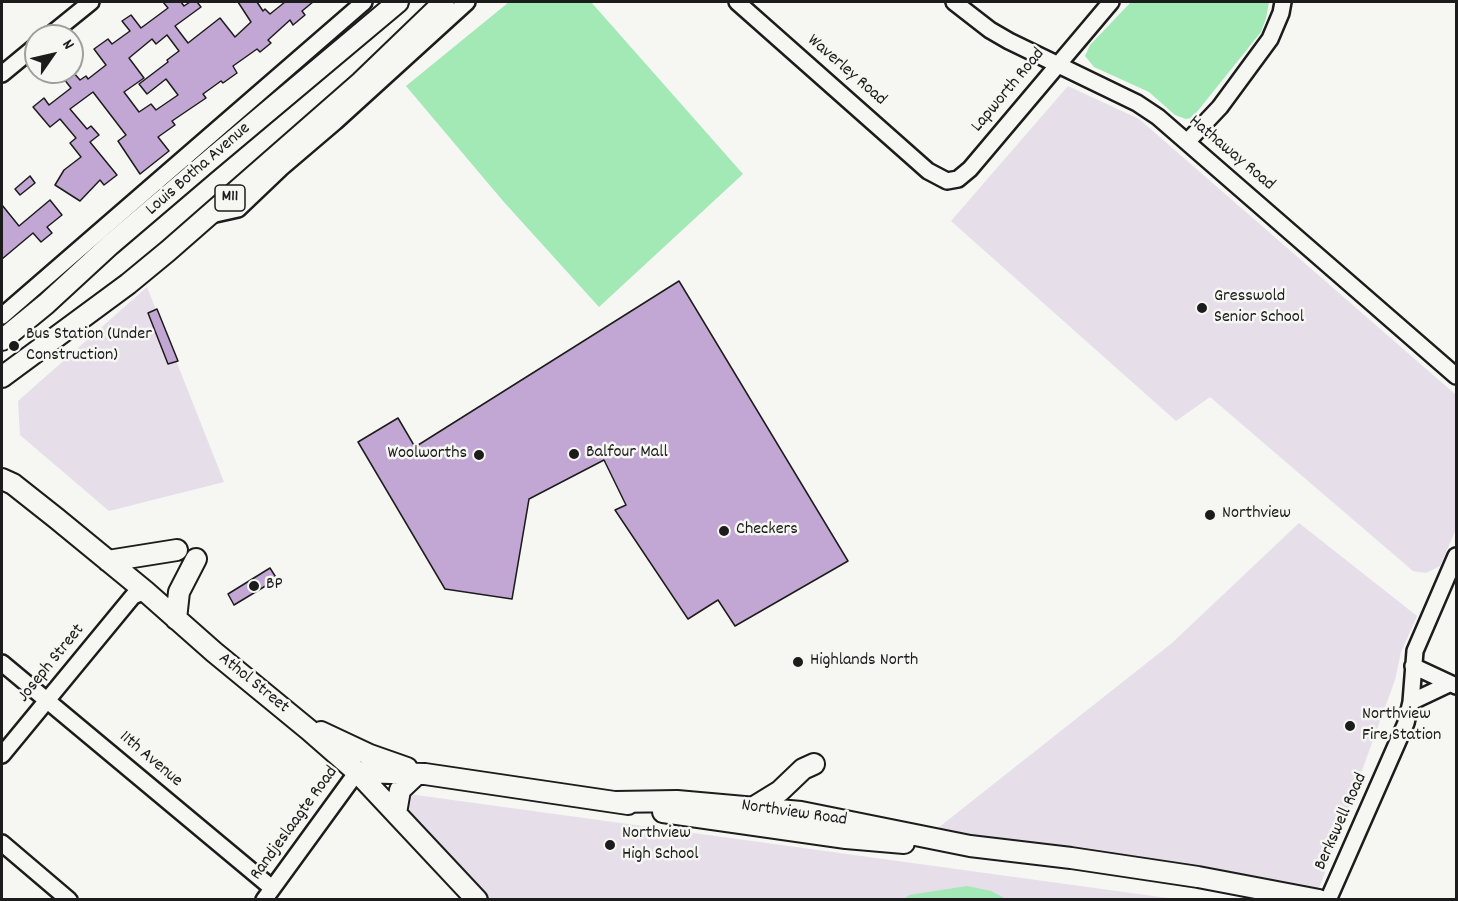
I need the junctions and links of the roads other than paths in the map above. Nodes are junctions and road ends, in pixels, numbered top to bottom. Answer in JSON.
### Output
{"nodes":[{"id":1,"x":91,"y":2,"type":"edge"},
{"id":2,"x":364,"y":2,"type":"edge"},
{"id":3,"x":398,"y":2,"type":"edge"},
{"id":4,"x":444,"y":2,"type":"edge"},
{"id":5,"x":467,"y":2,"type":"edge"},
{"id":6,"x":737,"y":2,"type":"edge"},
{"id":7,"x":954,"y":2,"type":"edge"},
{"id":8,"x":1111,"y":2,"type":"edge"},
{"id":9,"x":1284,"y":2,"type":"edge"},
{"id":10,"x":64,"y":24,"type":"edge"},
{"id":11,"x":24,"y":56,"type":"edge"},
{"id":12,"x":1056,"y":65,"type":"junction"},
{"id":13,"x":2,"y":74,"type":"edge"},
{"id":14,"x":1187,"y":142,"type":"junction"},
{"id":15,"x":928,"y":171,"type":"joint"},
{"id":16,"x":211,"y":215,"type":"junction"},
{"id":17,"x":2,"y":316,"type":"edge"},
{"id":18,"x":2,"y":340,"type":"edge"},
{"id":19,"x":2,"y":376,"type":"edge"},
{"id":20,"x":1456,"y":376,"type":"edge"},
{"id":21,"x":2,"y":466,"type":"edge"},
{"id":22,"x":7,"y":482,"type":"edge"},
{"id":23,"x":177,"y":550,"type":"dead end"},
{"id":24,"x":1456,"y":556,"type":"edge"},
{"id":25,"x":195,"y":559,"type":"dead end"},
{"id":26,"x":108,"y":561,"type":"junction"},
{"id":27,"x":137,"y":589,"type":"junction"},
{"id":28,"x":176,"y":619,"type":"junction"},
{"id":29,"x":2,"y":663,"type":"edge"},
{"id":30,"x":1413,"y":666,"type":"junction"},
{"id":31,"x":1453,"y":685,"type":"edge"},
{"id":32,"x":48,"y":700,"type":"junction"},
{"id":33,"x":1411,"y":702,"type":"junction"},
{"id":34,"x":309,"y":730,"type":"junction"},
{"id":35,"x":2,"y":755,"type":"edge"},
{"id":36,"x":814,"y":764,"type":"dead end"},
{"id":37,"x":357,"y":772,"type":"junction"},
{"id":38,"x":421,"y":774,"type":"junction"},
{"id":39,"x":616,"y":802,"type":"junction"},
{"id":40,"x":754,"y":807,"type":"junction"},
{"id":41,"x":396,"y":813,"type":"junction"},
{"id":42,"x":2,"y":843,"type":"edge"},
{"id":43,"x":970,"y":846,"type":"junction"},
{"id":44,"x":268,"y":894,"type":"edge"},
{"id":45,"x":69,"y":900,"type":"edge"},
{"id":46,"x":477,"y":900,"type":"edge"},
{"id":47,"x":1318,"y":900,"type":"edge"},
{"id":48,"x":1328,"y":900,"type":"edge"}],
"edges":[{"from":1,"to":10,"type":"street"},
{"from":2,"to":17,"type":"street","name":"Louis Botha Avenue"},
{"from":3,"to":18,"type":"main road","name":"Louis Botha Avenue","number":"M11"},
{"from":4,"to":16,"type":"main road","number":"M11"},
{"from":5,"to":16,"type":"street"},
{"from":6,"to":15,"type":"street","name":"Waverley Road"},
{"from":7,"to":12,"type":"street","name":"Hathaway Road"},
{"from":8,"to":12,"type":"street","name":"Lapworth Road"},
{"from":9,"to":14,"type":"street"},
{"from":11,"to":13,"type":"street"},
{"from":12,"to":14,"type":"street","name":"Hathaway Road"},
{"from":12,"to":15,"type":"street","name":"Lapworth Road"},
{"from":14,"to":20,"type":"street","name":"Hathaway Road"},
{"from":16,"to":19,"type":"main road","number":"M11"},
{"from":21,"to":22,"type":"main road","name":"Athol Street"},
{"from":22,"to":26,"type":"main road","name":"Athol Street"},
{"from":23,"to":26,"type":"main road"},
{"from":24,"to":30,"type":"street","name":"Berkswell Road"},
{"from":25,"to":28,"type":"main road"},
{"from":26,"to":27,"type":"main road","name":"Athol Street"},
{"from":27,"to":28,"type":"main road","name":"Athol Street"},
{"from":27,"to":32,"type":"street","name":"Joseph Street"},
{"from":28,"to":34,"type":"main road","name":"Athol Street"},
{"from":29,"to":32,"type":"street","name":"11th Avenue"},
{"from":30,"to":31,"type":"street"},
{"from":30,"to":33,"type":"street","name":"Berkswell Road"},
{"from":31,"to":33,"type":"street"},
{"from":32,"to":35,"type":"street","name":"Joseph Street"},
{"from":32,"to":44,"type":"street","name":"11th Avenue"},
{"from":33,"to":48,"type":"street","name":"Berkswell Road"},
{"from":34,"to":37,"type":"main road","name":"Athol Street"},
{"from":34,"to":38,"type":"main road"},
{"from":36,"to":40,"type":"main road"},
{"from":37,"to":38,"type":"main road","name":"Northview Road"},
{"from":37,"to":41,"type":"main road","name":"Athol Street"},
{"from":37,"to":44,"type":"street","name":"Randjeslaagte Road"},
{"from":38,"to":39,"type":"main road","name":"Northview Road"},
{"from":38,"to":41,"type":"main road"},
{"from":39,"to":40,"type":"main road","name":"Northview Road"},
{"from":39,"to":43,"type":"main road","name":"Northview Road"},
{"from":40,"to":43,"type":"main road","name":"Northview Road"},
{"from":41,"to":46,"type":"main road","name":"Athol Street"},
{"from":42,"to":45,"type":"street"},
{"from":43,"to":47,"type":"main road","name":"Northview Road"}]}
